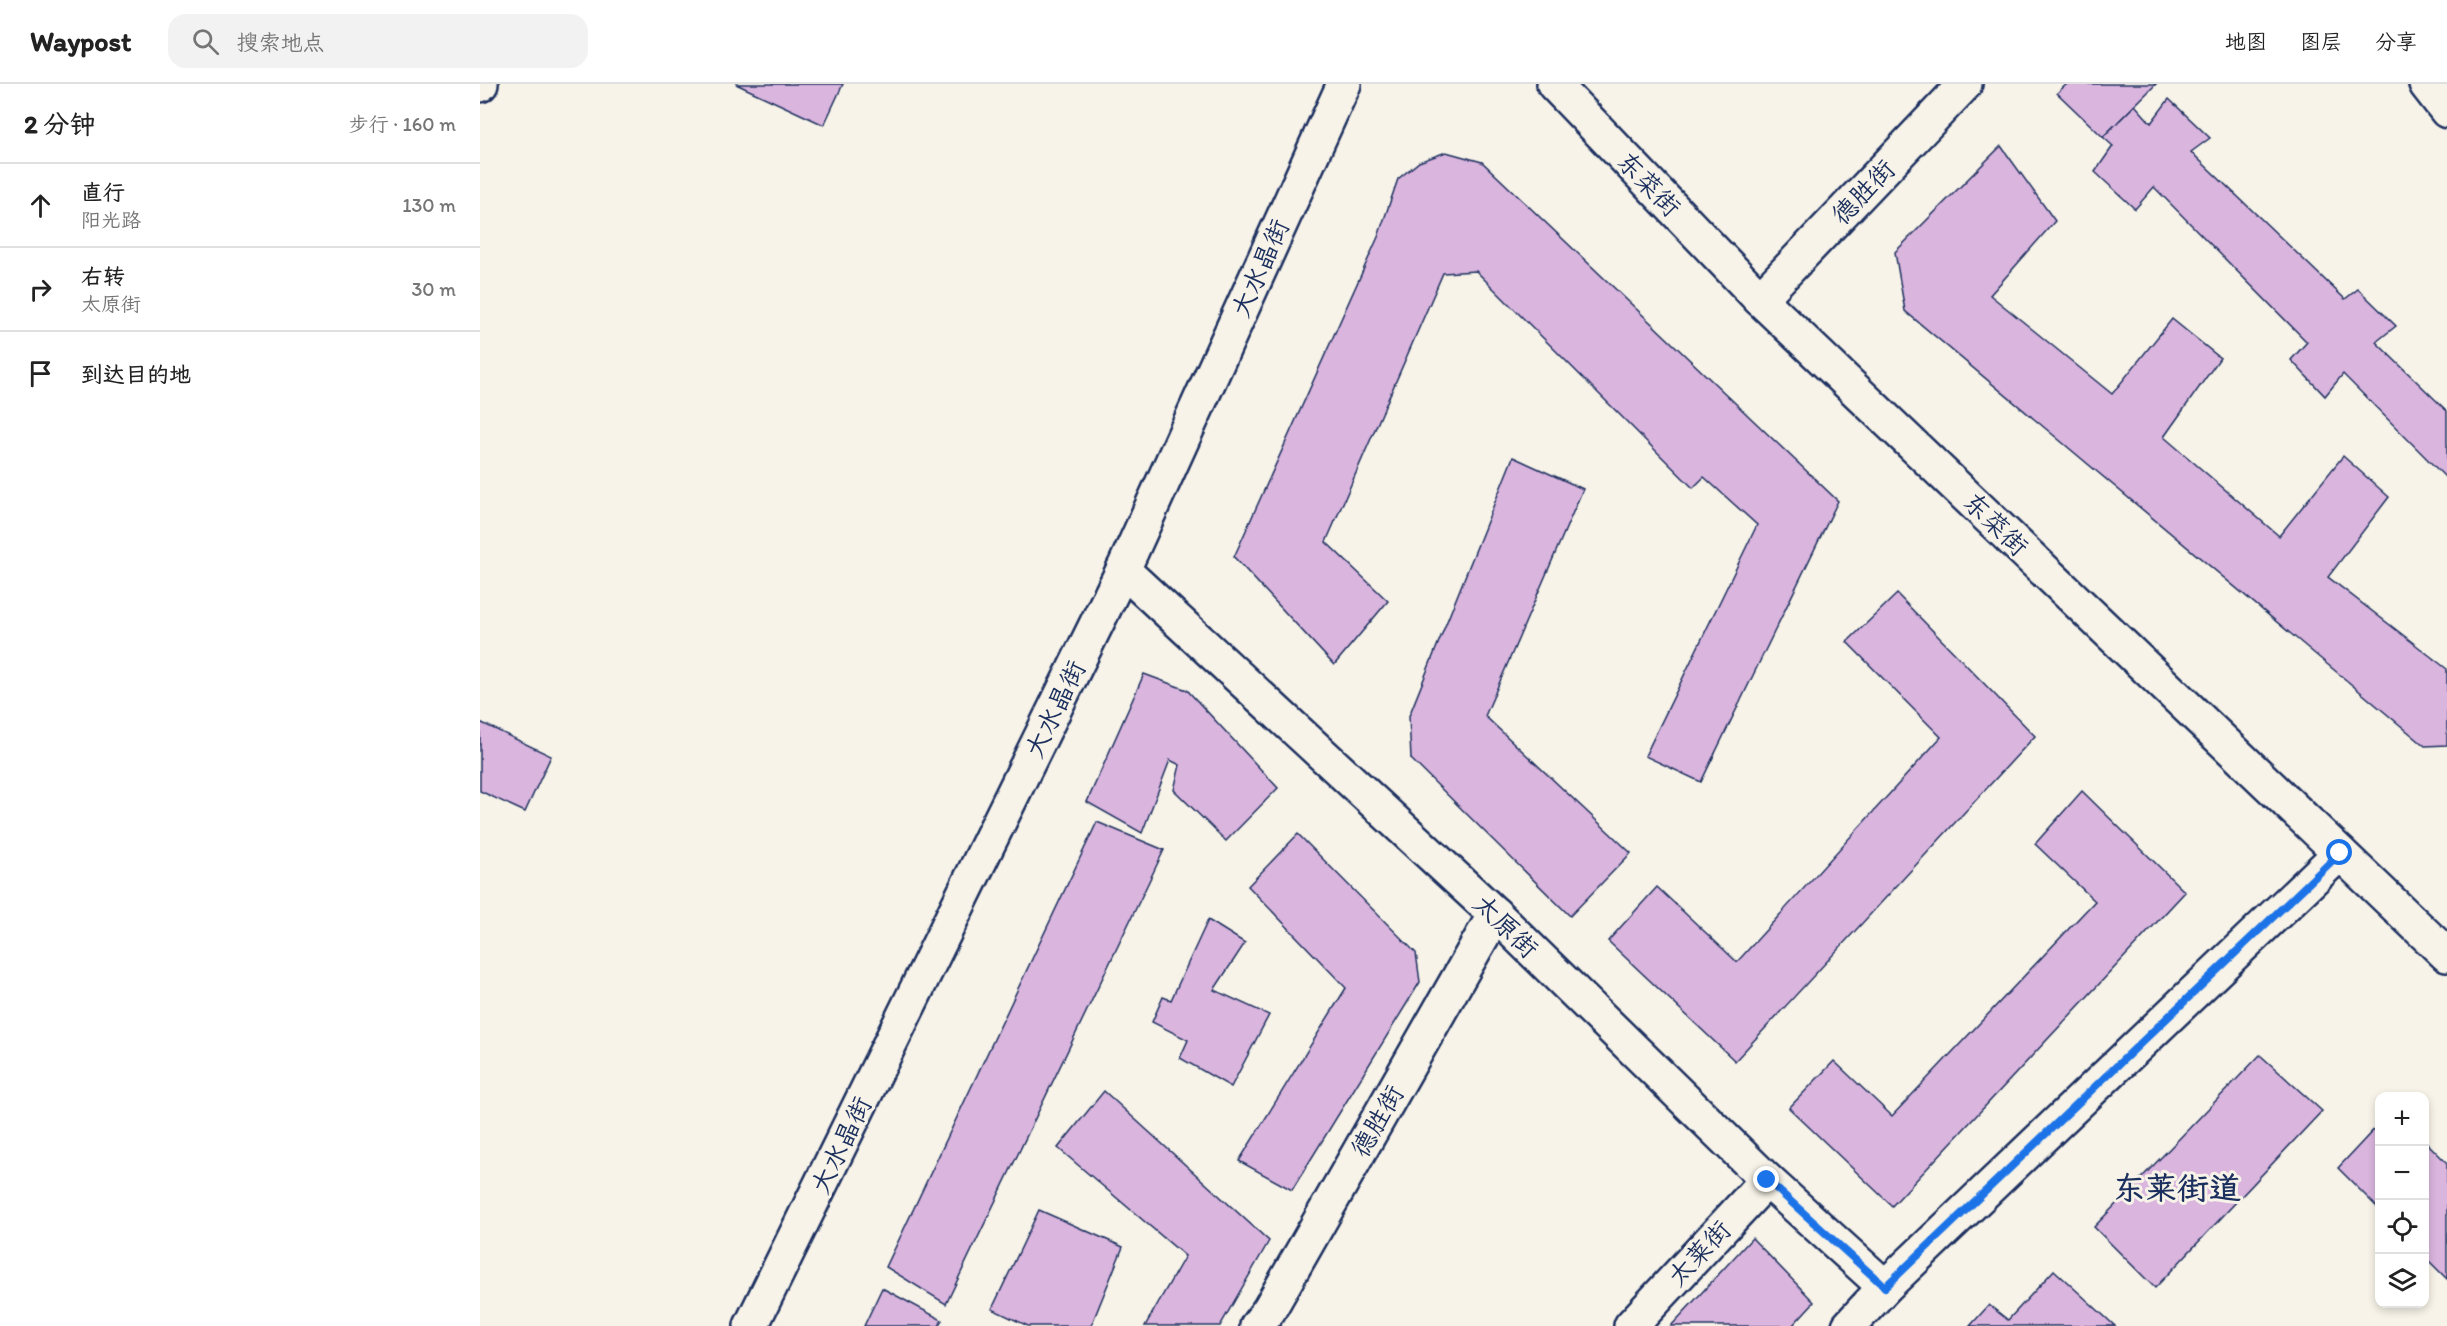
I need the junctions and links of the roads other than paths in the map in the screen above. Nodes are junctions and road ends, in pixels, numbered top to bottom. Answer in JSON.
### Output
{"nodes":[{"id":1,"x":1344,"y":84,"type":"edge"},
{"id":2,"x":1554,"y":84,"type":"edge"},
{"id":3,"x":1965,"y":84,"type":"edge"},
{"id":4,"x":2426,"y":84,"type":"edge"},
{"id":5,"x":2447,"y":111,"type":"edge"},
{"id":6,"x":1760,"y":299,"type":"junction"},
{"id":7,"x":1123,"y":570,"type":"junction"},
{"id":8,"x":2340,"y":853,"type":"junction"},
{"id":9,"x":1495,"y":914,"type":"junction"},
{"id":10,"x":2447,"y":956,"type":"edge"},
{"id":11,"x":1767,"y":1180,"type":"junction"},
{"id":12,"x":1885,"y":1287,"type":"junction"},
{"id":13,"x":1271,"y":1321,"type":"edge"},
{"id":14,"x":751,"y":1326,"type":"edge"},
{"id":15,"x":1631,"y":1326,"type":"edge"},
{"id":16,"x":1849,"y":1326,"type":"edge"}],
"edges":[{"from":1,"to":7,"type":"street","name":"大水晶街"},
{"from":2,"to":6,"type":"street","name":"东菜街"},
{"from":3,"to":6,"type":"street","name":"德胜街"},
{"from":4,"to":5,"type":"street"},
{"from":6,"to":8,"type":"street","name":"东菜街"},
{"from":7,"to":9,"type":"street","name":"太原街"},
{"from":7,"to":14,"type":"street","name":"大水晶街"},
{"from":8,"to":10,"type":"street","name":"东菜街"},
{"from":8,"to":12,"type":"street"},
{"from":9,"to":11,"type":"street","name":"太原街"},
{"from":9,"to":13,"type":"street","name":"德胜街"},
{"from":11,"to":12,"type":"street","name":"太原街"},
{"from":11,"to":15,"type":"street","name":"太莱街"},
{"from":12,"to":16,"type":"street"}]}
